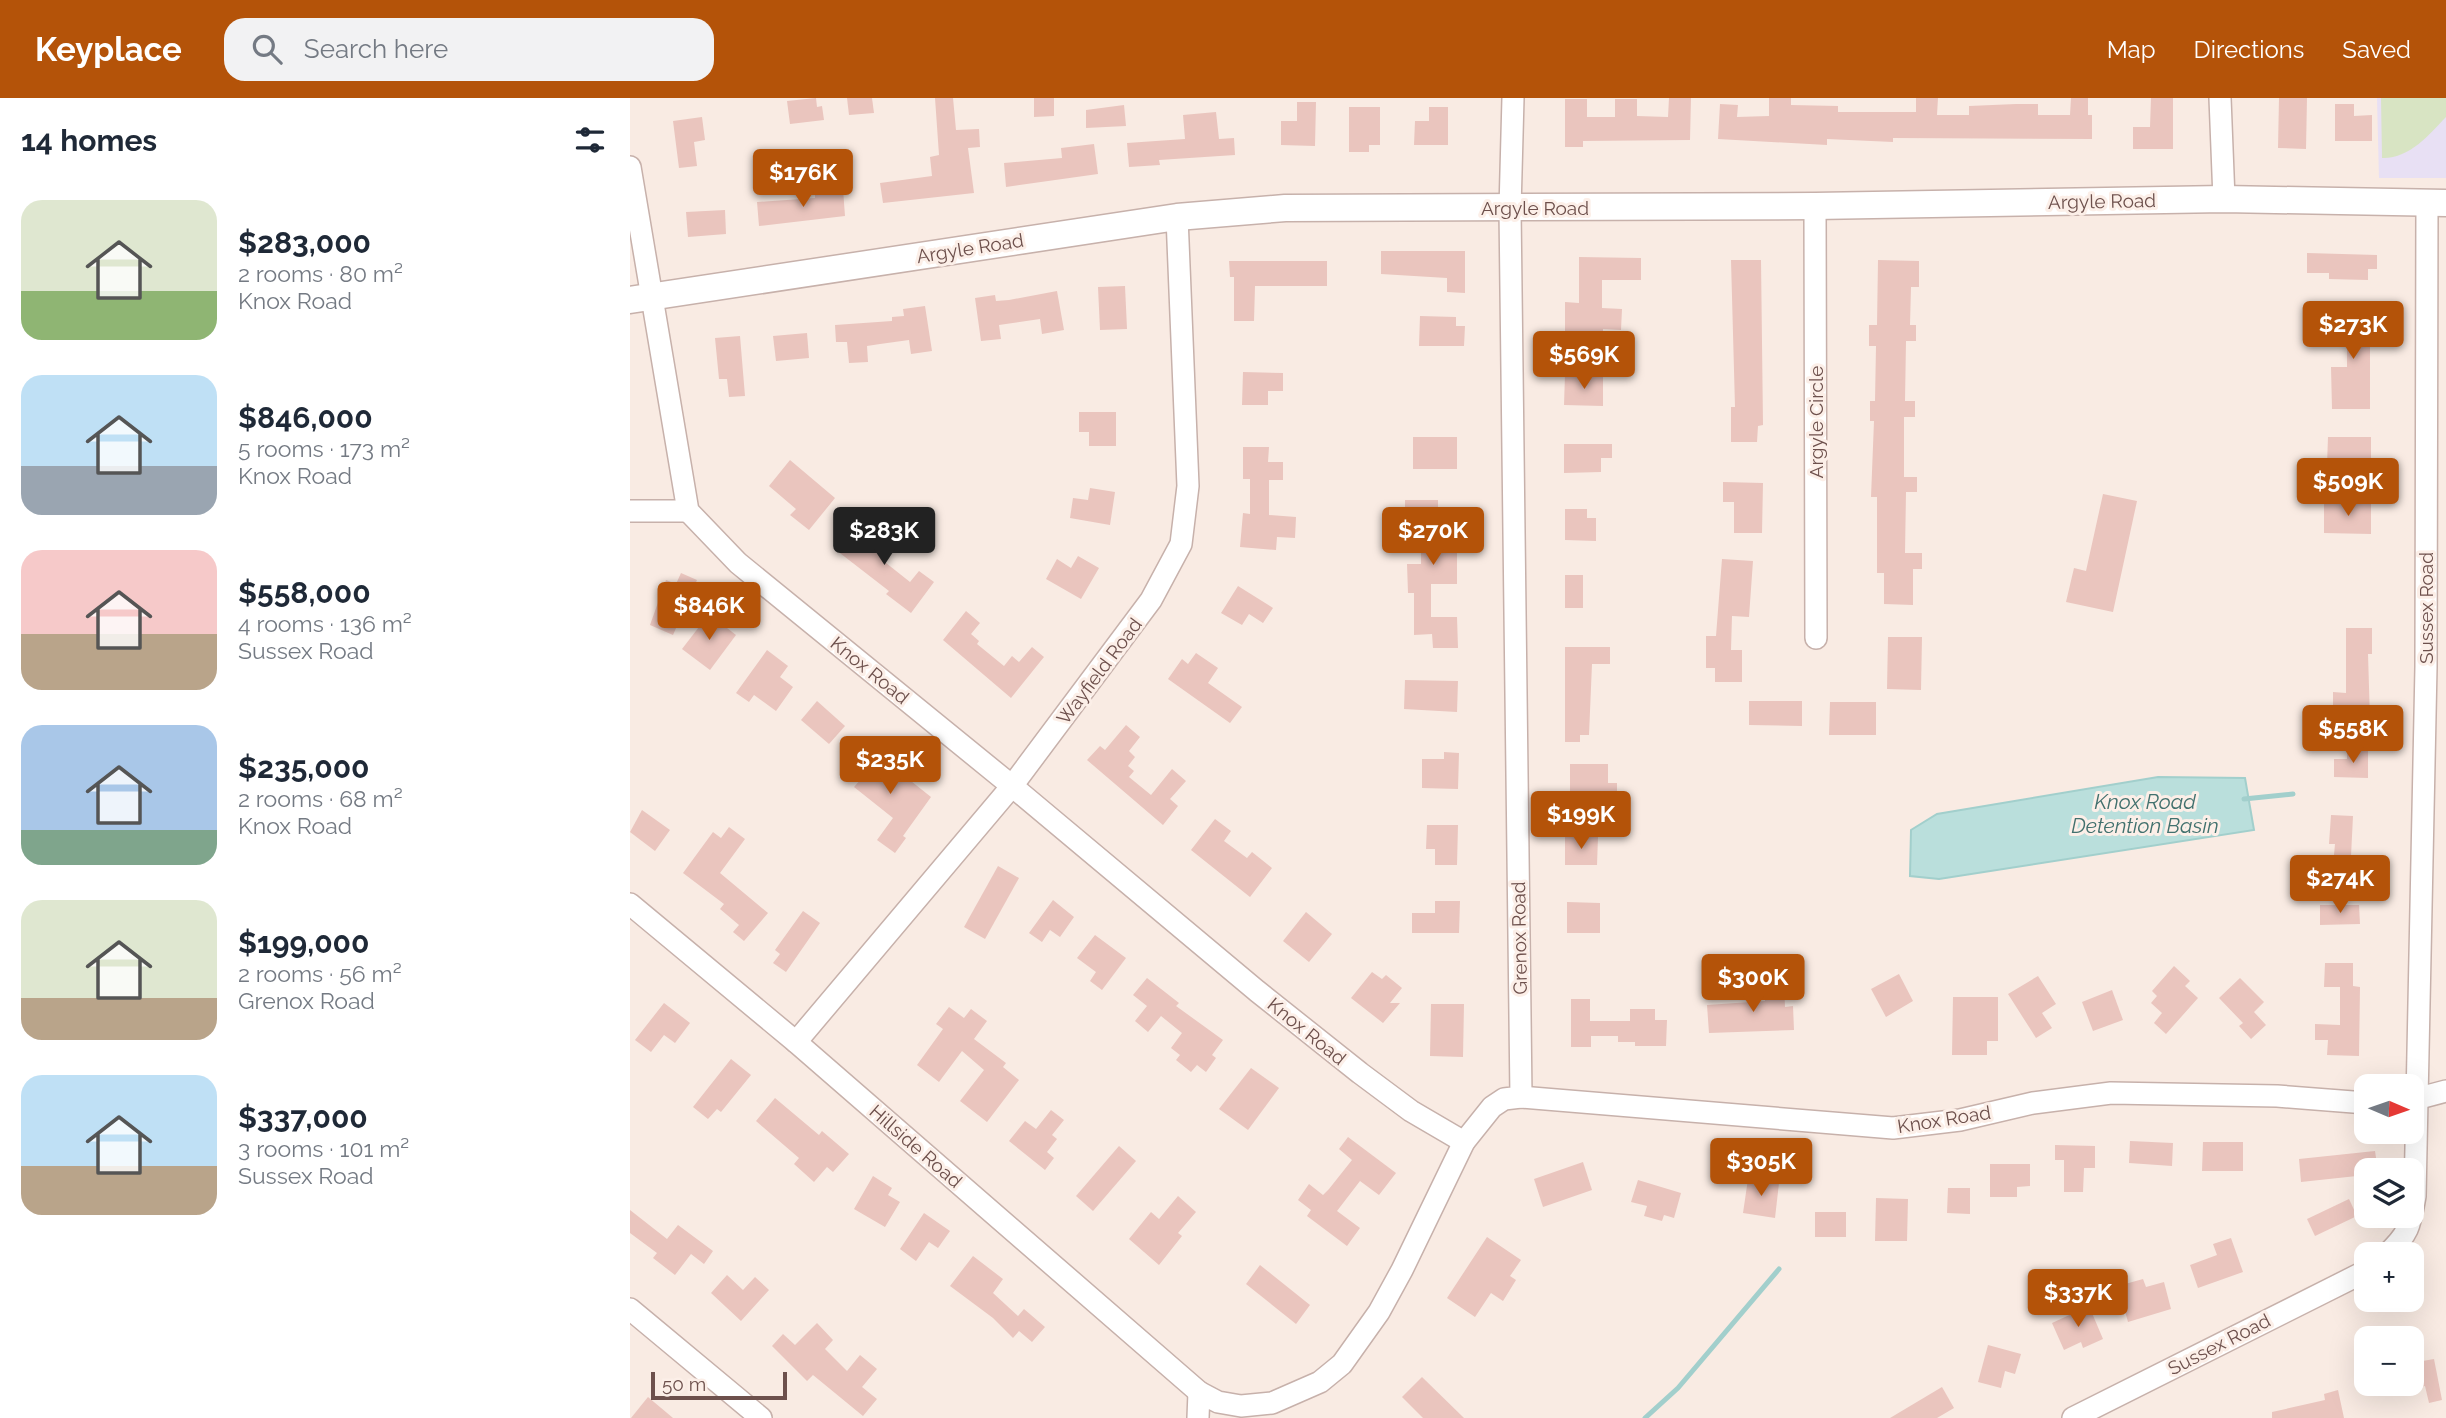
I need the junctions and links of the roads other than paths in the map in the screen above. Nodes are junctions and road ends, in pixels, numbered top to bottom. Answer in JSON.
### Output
{"nodes":[{"id":1,"x":1513,"y":98,"type":"edge"},
{"id":2,"x":2220,"y":98,"type":"edge"},
{"id":3,"x":630,"y":167,"type":"edge"},
{"id":4,"x":2224,"y":199,"type":"junction"},
{"id":5,"x":2437,"y":203,"type":"edge"},
{"id":6,"x":1815,"y":206,"type":"junction"},
{"id":7,"x":1510,"y":209,"type":"junction"},
{"id":8,"x":1177,"y":217,"type":"junction"},
{"id":9,"x":641,"y":298,"type":"edge"},
{"id":10,"x":630,"y":511,"type":"edge"},
{"id":11,"x":688,"y":511,"type":"junction"},
{"id":12,"x":1816,"y":638,"type":"dead end"},
{"id":13,"x":2436,"y":667,"type":"edge"},
{"id":14,"x":1012,"y":786,"type":"junction"},
{"id":15,"x":630,"y":904,"type":"edge"},
{"id":16,"x":796,"y":1042,"type":"junction"},
{"id":17,"x":2415,"y":1074,"type":"edge"},
{"id":18,"x":2446,"y":1091,"type":"edge"},
{"id":19,"x":1521,"y":1097,"type":"junction"},
{"id":20,"x":2424,"y":1097,"type":"edge"},
{"id":21,"x":2354,"y":1102,"type":"edge"},
{"id":22,"x":1464,"y":1142,"type":"junction"},
{"id":23,"x":2414,"y":1144,"type":"edge"},
{"id":24,"x":2400,"y":1242,"type":"edge"},
{"id":25,"x":2354,"y":1277,"type":"edge"},
{"id":26,"x":630,"y":1309,"type":"edge"},
{"id":27,"x":1199,"y":1392,"type":"junction"},
{"id":28,"x":761,"y":1418,"type":"edge"},
{"id":29,"x":1198,"y":1418,"type":"edge"},
{"id":30,"x":2073,"y":1418,"type":"edge"}],
"edges":[{"from":1,"to":7,"type":"street","name":"Grenox Road"},
{"from":2,"to":4,"type":"street"},
{"from":3,"to":9,"type":"street"},
{"from":4,"to":5,"type":"street","name":"Argyle Road"},
{"from":4,"to":6,"type":"street","name":"Argyle Road"},
{"from":5,"to":13,"type":"street","name":"Sussex Road"},
{"from":6,"to":7,"type":"street","name":"Argyle Road"},
{"from":6,"to":12,"type":"street","name":"Argyle Circle"},
{"from":7,"to":8,"type":"street","name":"Argyle Road"},
{"from":7,"to":19,"type":"street","name":"Grenox Road"},
{"from":8,"to":9,"type":"street","name":"Argyle Road"},
{"from":8,"to":14,"type":"street","name":"Wayfield Road"},
{"from":9,"to":11,"type":"street"},
{"from":10,"to":11,"type":"street"},
{"from":11,"to":14,"type":"street","name":"Knox Road"},
{"from":13,"to":17,"type":"street","name":"Sussex Road"},
{"from":14,"to":16,"type":"street","name":"Wayfield Road"},
{"from":14,"to":22,"type":"street","name":"Knox Road"},
{"from":15,"to":16,"type":"street","name":"Hillside Road"},
{"from":16,"to":27,"type":"street","name":"Hillside Road"},
{"from":18,"to":20,"type":"street"},
{"from":19,"to":21,"type":"street","name":"Knox Road"},
{"from":19,"to":22,"type":"street"},
{"from":22,"to":27,"type":"street"},
{"from":23,"to":24,"type":"street","name":"Sussex Road"},
{"from":25,"to":30,"type":"street","name":"Sussex Road"},
{"from":26,"to":28,"type":"street"},
{"from":27,"to":29,"type":"street"}]}
